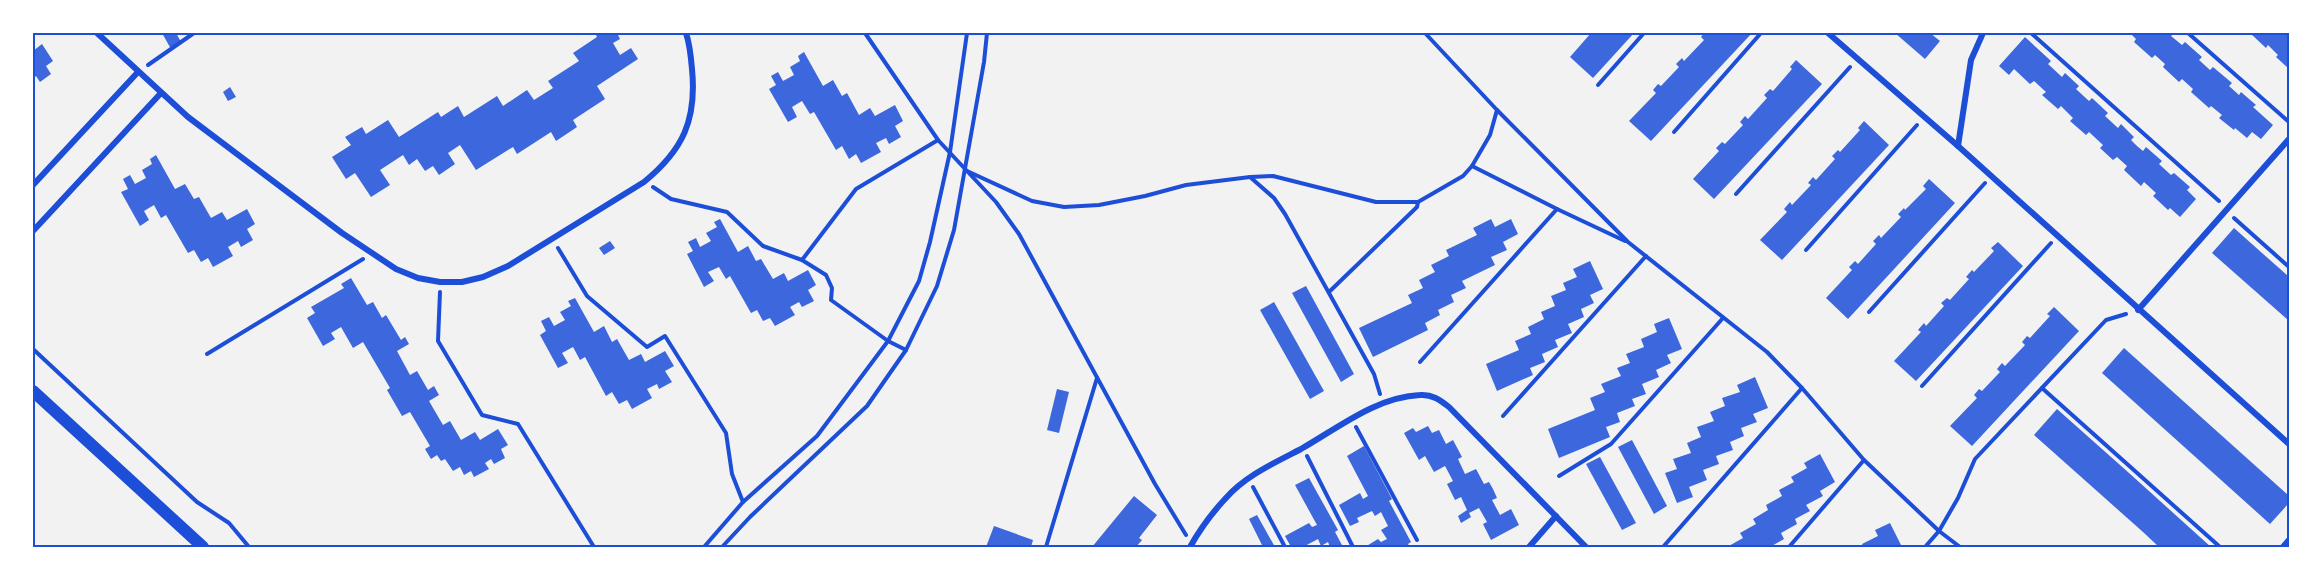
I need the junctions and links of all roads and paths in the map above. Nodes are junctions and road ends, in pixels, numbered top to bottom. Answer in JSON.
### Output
{"nodes":[{"id":1,"x":97,"y":33,"type":"edge"},
{"id":2,"x":194,"y":33,"type":"edge"},
{"id":3,"x":686,"y":33,"type":"edge"},
{"id":4,"x":865,"y":33,"type":"edge"},
{"id":5,"x":967,"y":33,"type":"edge"},
{"id":6,"x":987,"y":33,"type":"edge"},
{"id":7,"x":1425,"y":33,"type":"edge"},
{"id":8,"x":1644,"y":33,"type":"edge"},
{"id":9,"x":1761,"y":33,"type":"edge"},
{"id":10,"x":1828,"y":33,"type":"edge"},
{"id":11,"x":1983,"y":33,"type":"edge"},
{"id":12,"x":2031,"y":33,"type":"edge"},
{"id":13,"x":2188,"y":33,"type":"edge"},
{"id":14,"x":1857,"y":59,"type":"junction"},
{"id":15,"x":138,"y":72,"type":"junction"},
{"id":16,"x":1598,"y":85,"type":"dead end"},
{"id":17,"x":161,"y":93,"type":"junction"},
{"id":18,"x":1497,"y":110,"type":"junction"},
{"id":19,"x":1923,"y":118,"type":"junction"},
{"id":20,"x":2289,"y":122,"type":"edge"},
{"id":21,"x":1674,"y":132,"type":"dead end"},
{"id":22,"x":938,"y":140,"type":"junction"},
{"id":23,"x":2289,"y":140,"type":"edge"},
{"id":24,"x":1958,"y":146,"type":"junction"},
{"id":25,"x":950,"y":152,"type":"junction"},
{"id":26,"x":1473,"y":166,"type":"junction"},
{"id":27,"x":963,"y":169,"type":"junction"},
{"id":28,"x":1991,"y":175,"type":"junction"},
{"id":29,"x":1250,"y":177,"type":"junction"},
{"id":30,"x":644,"y":182,"type":"junction"},
{"id":31,"x":33,"y":184,"type":"edge"},
{"id":32,"x":1736,"y":194,"type":"dead end"},
{"id":33,"x":1418,"y":202,"type":"junction"},
{"id":34,"x":1557,"y":209,"type":"junction"},
{"id":35,"x":2226,"y":212,"type":"junction"},
{"id":36,"x":33,"y":231,"type":"edge"},
{"id":37,"x":2058,"y":236,"type":"junction"},
{"id":38,"x":553,"y":239,"type":"junction"},
{"id":39,"x":1628,"y":242,"type":"junction"},
{"id":40,"x":1806,"y":250,"type":"dead end"},
{"id":41,"x":371,"y":254,"type":"junction"},
{"id":42,"x":1646,"y":256,"type":"junction"},
{"id":43,"x":802,"y":260,"type":"junction"},
{"id":44,"x":2289,"y":267,"type":"edge"},
{"id":45,"x":440,"y":282,"type":"junction"},
{"id":46,"x":1329,"y":292,"type":"junction"},
{"id":47,"x":2138,"y":310,"type":"junction"},
{"id":48,"x":1869,"y":312,"type":"dead end"},
{"id":49,"x":1724,"y":318,"type":"junction"},
{"id":50,"x":888,"y":340,"type":"junction"},
{"id":51,"x":33,"y":348,"type":"edge"},
{"id":52,"x":906,"y":350,"type":"junction"},
{"id":53,"x":207,"y":354,"type":"dead end"},
{"id":54,"x":1420,"y":362,"type":"dead end"},
{"id":55,"x":1098,"y":377,"type":"junction"},
{"id":56,"x":1922,"y":386,"type":"dead end"},
{"id":57,"x":1802,"y":388,"type":"junction"},
{"id":58,"x":2042,"y":388,"type":"junction"},
{"id":59,"x":33,"y":391,"type":"edge"},
{"id":60,"x":1383,"y":403,"type":"junction"},
{"id":61,"x":1503,"y":416,"type":"dead end"},
{"id":62,"x":1352,"y":419,"type":"junction"},
{"id":63,"x":2289,"y":444,"type":"edge"},
{"id":64,"x":1302,"y":448,"type":"junction"},
{"id":65,"x":1864,"y":460,"type":"junction"},
{"id":66,"x":1559,"y":476,"type":"dead end"},
{"id":67,"x":1248,"y":479,"type":"junction"},
{"id":68,"x":743,"y":502,"type":"junction"},
{"id":69,"x":1557,"y":516,"type":"junction"},
{"id":70,"x":1939,"y":531,"type":"junction"},
{"id":71,"x":1417,"y":540,"type":"dead end"},
{"id":72,"x":2289,"y":540,"type":"edge"},
{"id":73,"x":1190,"y":546,"type":"edge"},
{"id":74,"x":203,"y":547,"type":"edge"},
{"id":75,"x":249,"y":547,"type":"edge"},
{"id":76,"x":594,"y":547,"type":"edge"},
{"id":77,"x":704,"y":547,"type":"edge"},
{"id":78,"x":722,"y":547,"type":"edge"},
{"id":79,"x":1046,"y":547,"type":"edge"},
{"id":80,"x":1285,"y":547,"type":"edge"},
{"id":81,"x":1353,"y":547,"type":"edge"},
{"id":82,"x":1529,"y":547,"type":"edge"},
{"id":83,"x":1586,"y":547,"type":"edge"},
{"id":84,"x":1663,"y":547,"type":"edge"},
{"id":85,"x":1789,"y":547,"type":"edge"},
{"id":86,"x":1925,"y":547,"type":"edge"},
{"id":87,"x":1960,"y":547,"type":"edge"},
{"id":88,"x":2220,"y":547,"type":"edge"},
{"id":89,"x":2283,"y":547,"type":"edge"}],
"edges":[{"from":1,"to":15,"type":"street"},
{"from":2,"to":15,"type":"path"},
{"from":3,"to":30,"type":"street"},
{"from":4,"to":22,"type":"path"},
{"from":5,"to":25,"type":"path"},
{"from":6,"to":27,"type":"path"},
{"from":7,"to":18,"type":"path"},
{"from":8,"to":16,"type":"path"},
{"from":9,"to":21,"type":"path"},
{"from":10,"to":14,"type":"street"},
{"from":11,"to":24,"type":"street"},
{"from":12,"to":35,"type":"path"},
{"from":13,"to":20,"type":"path"},
{"from":14,"to":19,"type":"street"},
{"from":14,"to":32,"type":"path"},
{"from":15,"to":17,"type":"street"},
{"from":15,"to":31,"type":"street"},
{"from":17,"to":36,"type":"street"},
{"from":17,"to":41,"type":"street"},
{"from":18,"to":26,"type":"path"},
{"from":18,"to":39,"type":"path"},
{"from":19,"to":24,"type":"street"},
{"from":19,"to":40,"type":"path"},
{"from":22,"to":25,"type":"path"},
{"from":22,"to":43,"type":"path"},
{"from":23,"to":35,"type":"street"},
{"from":24,"to":28,"type":"street"},
{"from":25,"to":27,"type":"path"},
{"from":25,"to":50,"type":"path"},
{"from":26,"to":33,"type":"path"},
{"from":26,"to":34,"type":"path"},
{"from":27,"to":29,"type":"path"},
{"from":27,"to":52,"type":"path"},
{"from":27,"to":55,"type":"path"},
{"from":28,"to":37,"type":"street"},
{"from":28,"to":48,"type":"path"},
{"from":29,"to":33,"type":"path"},
{"from":29,"to":46,"type":"path"},
{"from":30,"to":38,"type":"street"},
{"from":30,"to":43,"type":"path"},
{"from":33,"to":46,"type":"path"},
{"from":34,"to":39,"type":"path"},
{"from":34,"to":54,"type":"path"},
{"from":35,"to":44,"type":"path"},
{"from":35,"to":47,"type":"street"},
{"from":37,"to":47,"type":"street"},
{"from":37,"to":56,"type":"path"},
{"from":38,"to":45,"type":"street"},
{"from":38,"to":68,"type":"path"},
{"from":39,"to":42,"type":"path"},
{"from":41,"to":45,"type":"street"},
{"from":41,"to":53,"type":"path"},
{"from":42,"to":49,"type":"path"},
{"from":42,"to":61,"type":"path"},
{"from":43,"to":50,"type":"path"},
{"from":45,"to":76,"type":"path"},
{"from":46,"to":60,"type":"path"},
{"from":47,"to":58,"type":"path"},
{"from":47,"to":63,"type":"street"},
{"from":49,"to":57,"type":"path"},
{"from":49,"to":66,"type":"path"},
{"from":50,"to":52,"type":"path"},
{"from":50,"to":68,"type":"path"},
{"from":51,"to":75,"type":"path"},
{"from":52,"to":78,"type":"path"},
{"from":55,"to":73,"type":"path"},
{"from":55,"to":79,"type":"path"},
{"from":57,"to":65,"type":"path"},
{"from":57,"to":84,"type":"path"},
{"from":58,"to":70,"type":"path"},
{"from":58,"to":88,"type":"path"},
{"from":59,"to":74,"type":"main road"},
{"from":60,"to":62,"type":"street"},
{"from":60,"to":69,"type":"street"},
{"from":62,"to":64,"type":"street"},
{"from":62,"to":71,"type":"path"},
{"from":64,"to":67,"type":"street"},
{"from":64,"to":81,"type":"path"},
{"from":65,"to":70,"type":"path"},
{"from":65,"to":85,"type":"path"},
{"from":67,"to":73,"type":"street"},
{"from":67,"to":80,"type":"path"},
{"from":68,"to":77,"type":"path"},
{"from":69,"to":82,"type":"street"},
{"from":69,"to":83,"type":"street"},
{"from":70,"to":86,"type":"path"},
{"from":70,"to":87,"type":"path"},
{"from":72,"to":89,"type":"street"}]}
